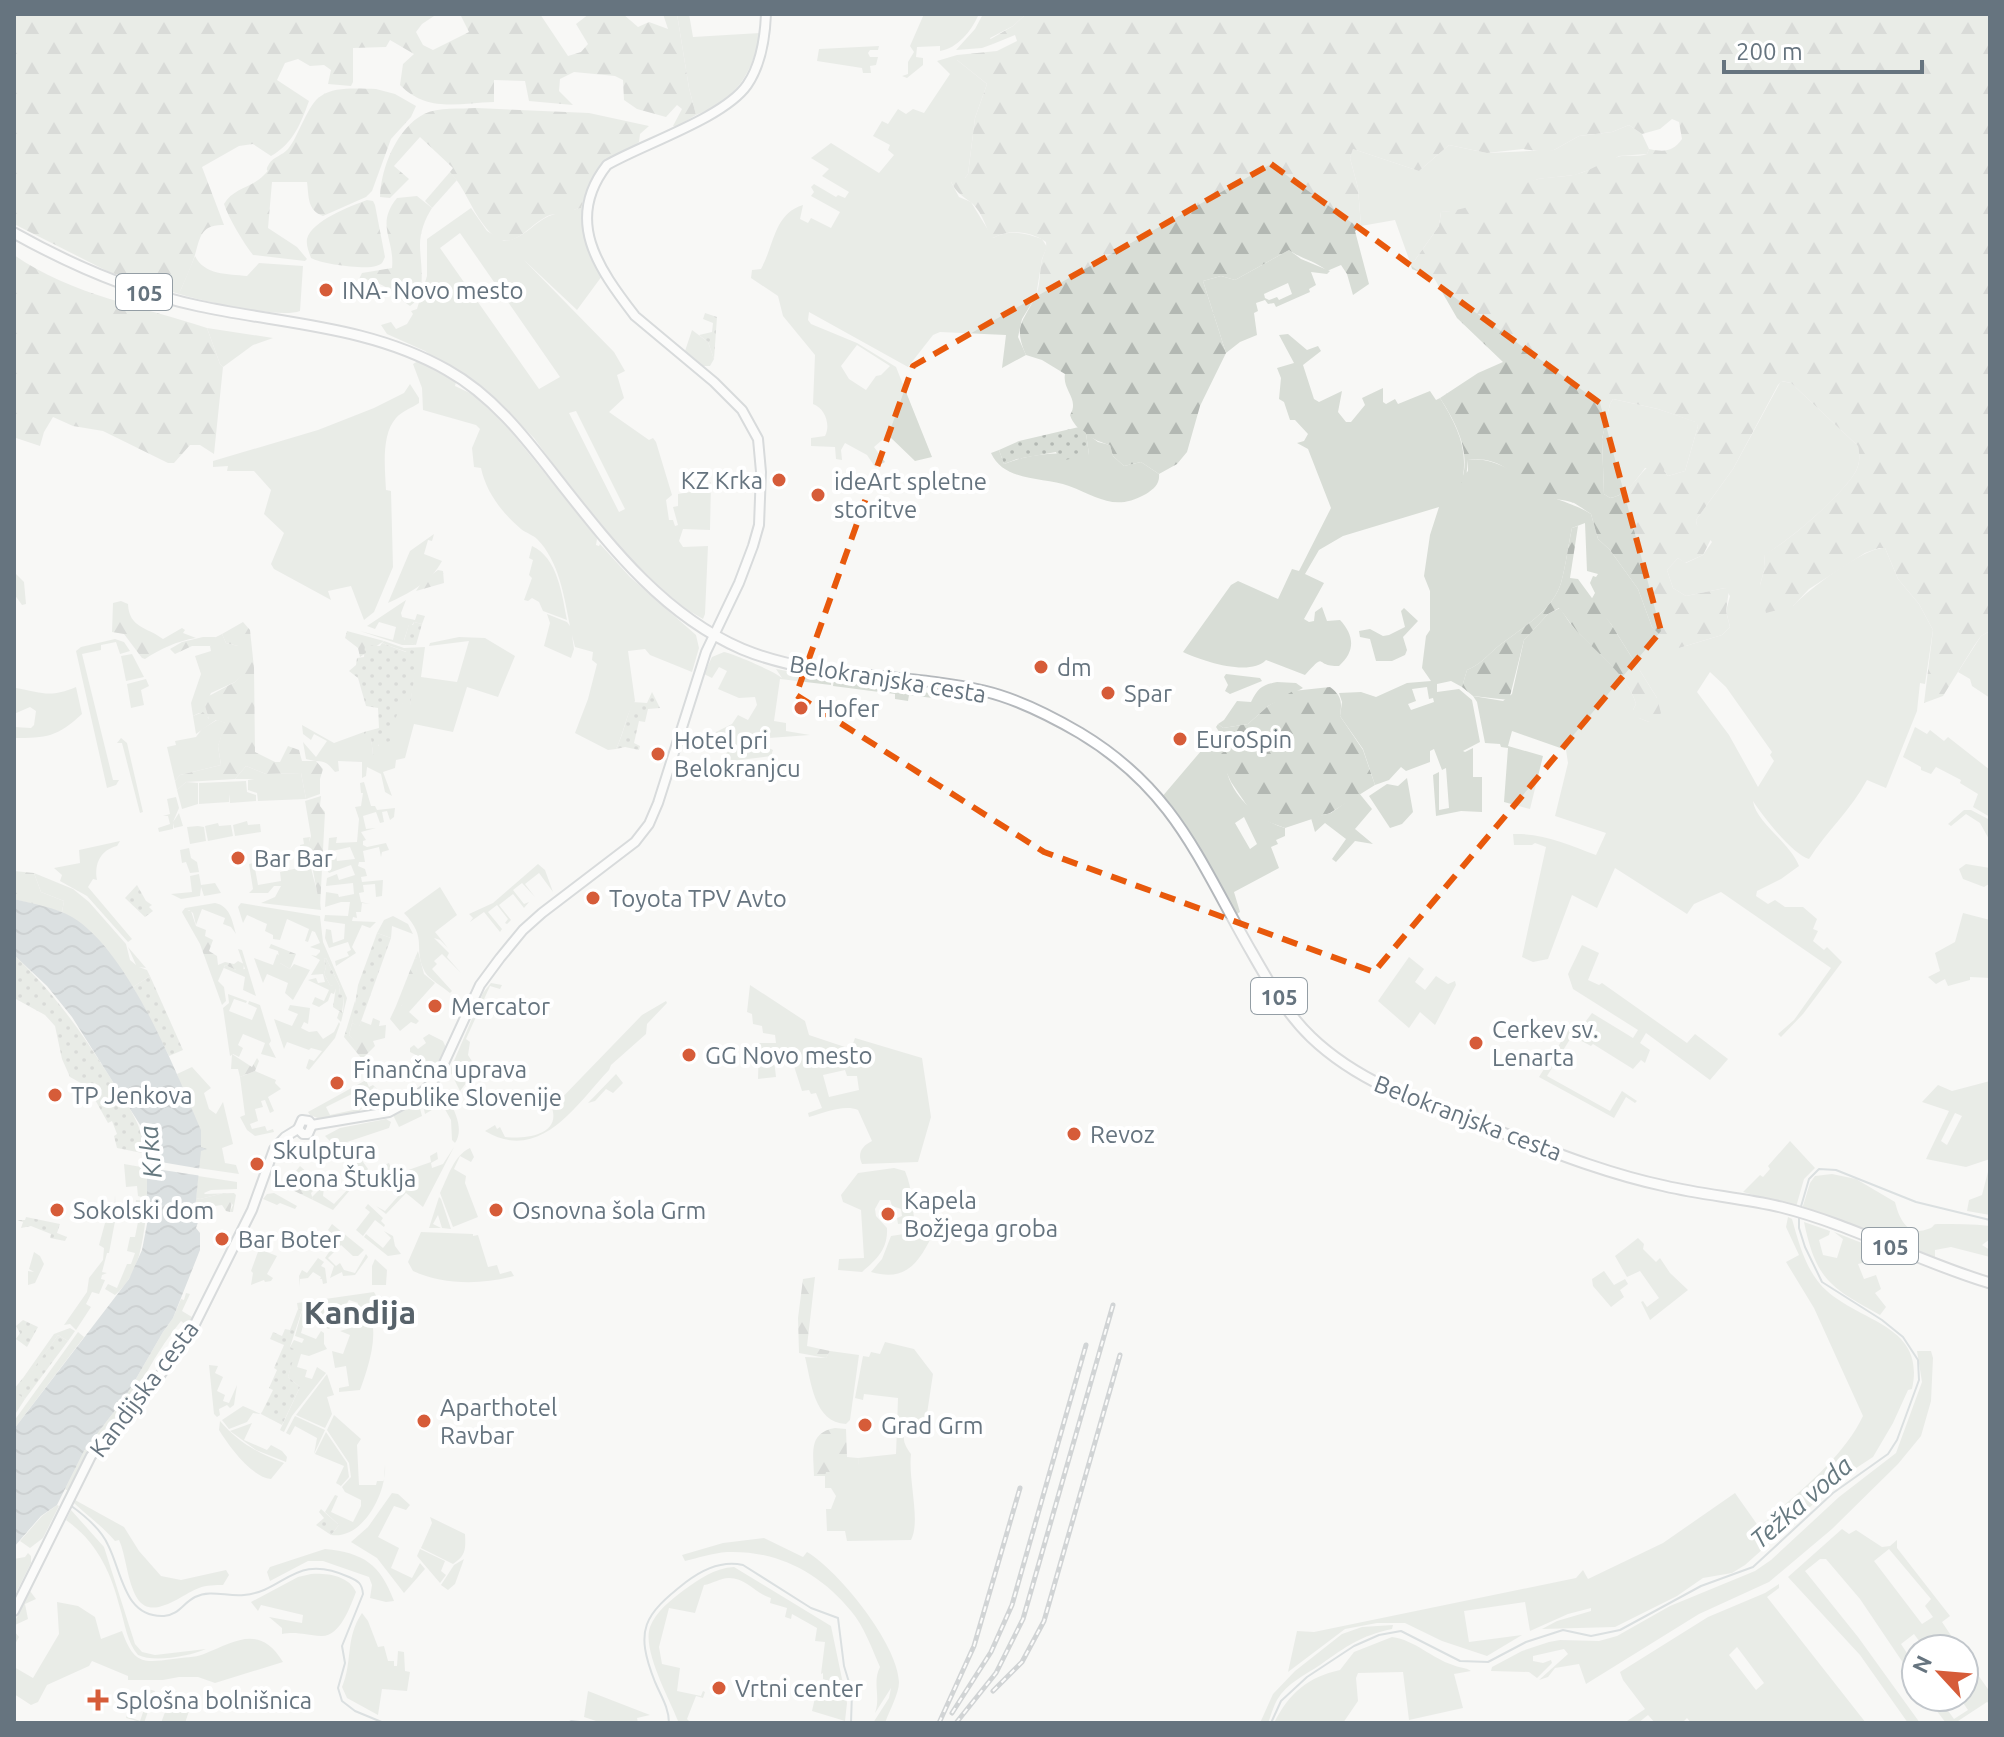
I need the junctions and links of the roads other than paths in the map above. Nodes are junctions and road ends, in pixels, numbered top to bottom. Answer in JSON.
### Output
{"nodes":[{"id":1,"x":766,"y":17,"type":"edge"},
{"id":2,"x":14,"y":233,"type":"edge"},
{"id":3,"x":714,"y":635,"type":"junction"},
{"id":4,"x":1990,"y":1283,"type":"edge"},
{"id":5,"x":14,"y":1611,"type":"edge"}],
"edges":[{"from":1,"to":3,"type":"main road"},
{"from":2,"to":3,"type":"main road","number":"105"},
{"from":3,"to":4,"type":"main road","name":"Belokranjska cesta","number":"105"},
{"from":3,"to":5,"type":"main road","name":"Kandijska cesta"}]}
